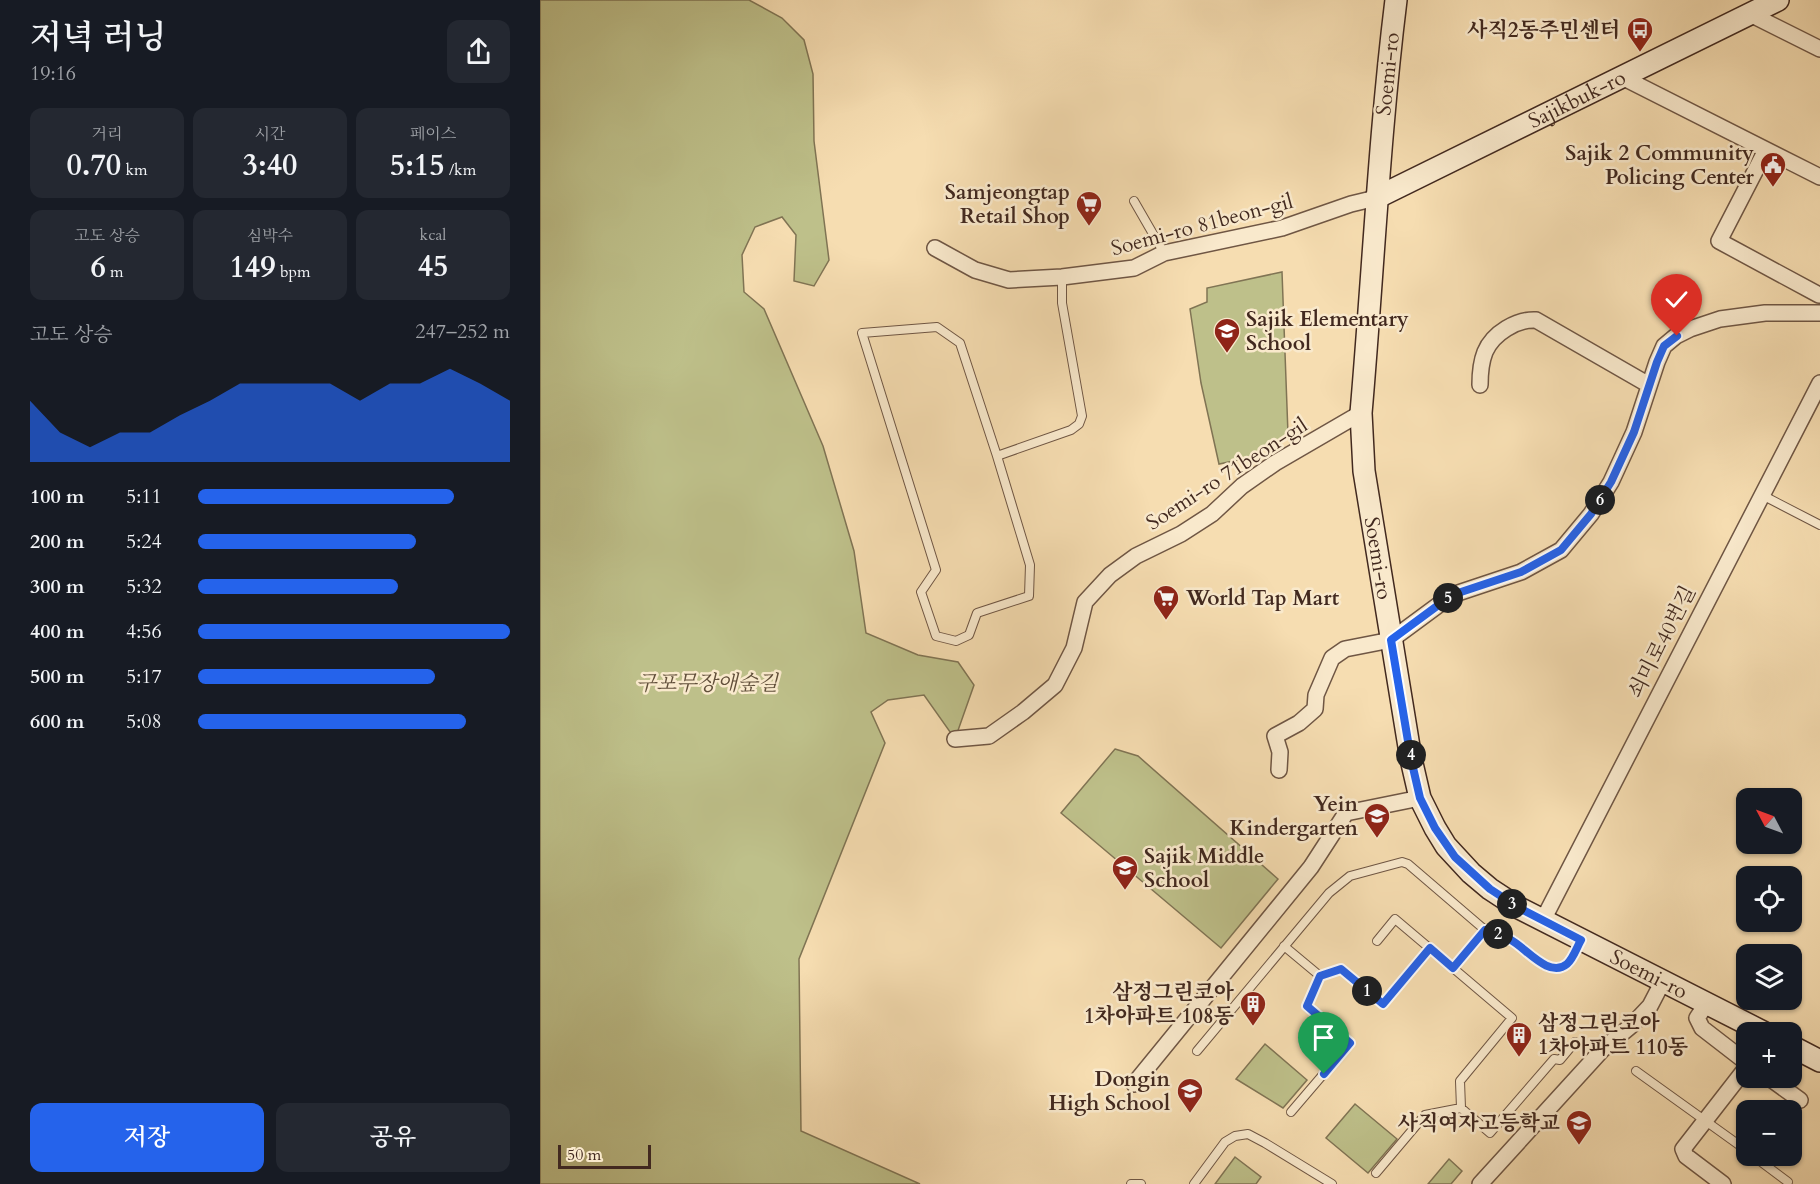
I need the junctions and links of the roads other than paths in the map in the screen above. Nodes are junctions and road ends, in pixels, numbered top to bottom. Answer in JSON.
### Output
{"nodes":[{"id":1,"x":1396,"y":0,"type":"edge"},
{"id":2,"x":1778,"y":0,"type":"edge"},
{"id":3,"x":1750,"y":14,"type":"junction"},
{"id":4,"x":1820,"y":49,"type":"edge"},
{"id":5,"x":1622,"y":77,"type":"junction"},
{"id":6,"x":1766,"y":150,"type":"junction"},
{"id":7,"x":1820,"y":177,"type":"edge"},
{"id":8,"x":1376,"y":198,"type":"junction"},
{"id":9,"x":1134,"y":201,"type":"dead end"},
{"id":10,"x":935,"y":248,"type":"dead end"},
{"id":11,"x":1164,"y":253,"type":"junction"},
{"id":12,"x":1062,"y":277,"type":"junction"},
{"id":13,"x":1820,"y":296,"type":"edge"},
{"id":14,"x":1820,"y":313,"type":"edge"},
{"id":15,"x":1820,"y":383,"type":"edge"},
{"id":16,"x":1480,"y":385,"type":"dead end"},
{"id":17,"x":1649,"y":385,"type":"junction"},
{"id":18,"x":1360,"y":413,"type":"junction"},
{"id":19,"x":997,"y":456,"type":"junction"},
{"id":20,"x":1762,"y":495,"type":"junction"},
{"id":21,"x":1820,"y":525,"type":"edge"},
{"id":22,"x":1391,"y":640,"type":"junction"},
{"id":23,"x":955,"y":739,"type":"dead end"},
{"id":24,"x":1280,"y":771,"type":"dead end"},
{"id":25,"x":1420,"y":798,"type":"junction"},
{"id":26,"x":1543,"y":920,"type":"junction"},
{"id":27,"x":1485,"y":930,"type":"junction"},
{"id":28,"x":1581,"y":940,"type":"junction"},
{"id":29,"x":1377,"y":941,"type":"dead end"},
{"id":30,"x":1284,"y":946,"type":"junction"},
{"id":31,"x":1430,"y":948,"type":"junction"},
{"id":32,"x":1453,"y":968,"type":"junction"},
{"id":33,"x":1320,"y":976,"type":"junction"},
{"id":34,"x":1663,"y":981,"type":"junction"},
{"id":35,"x":1707,"y":1003,"type":"junction"},
{"id":36,"x":1744,"y":1022,"type":"edge"},
{"id":37,"x":1575,"y":1042,"type":"dead end"},
{"id":38,"x":1197,"y":1051,"type":"dead end"},
{"id":39,"x":1802,"y":1052,"type":"edge"},
{"id":40,"x":1736,"y":1054,"type":"edge"},
{"id":41,"x":1820,"y":1061,"type":"edge"},
{"id":42,"x":1636,"y":1071,"type":"dead end"},
{"id":43,"x":1736,"y":1081,"type":"edge"},
{"id":44,"x":1134,"y":1084,"type":"dead end"},
{"id":45,"x":1783,"y":1088,"type":"edge"},
{"id":46,"x":1800,"y":1100,"type":"dead end"},
{"id":47,"x":1461,"y":1108,"type":"junction"},
{"id":48,"x":1291,"y":1112,"type":"dead end"},
{"id":49,"x":1706,"y":1120,"type":"junction"},
{"id":50,"x":1736,"y":1142,"type":"edge"},
{"id":51,"x":1767,"y":1166,"type":"edge"},
{"id":52,"x":1376,"y":1173,"type":"dead end"},
{"id":53,"x":1788,"y":1182,"type":"dead end"},
{"id":54,"x":1131,"y":1184,"type":"edge"},
{"id":55,"x":1141,"y":1184,"type":"edge"},
{"id":56,"x":1194,"y":1184,"type":"edge"},
{"id":57,"x":1332,"y":1184,"type":"edge"},
{"id":58,"x":1480,"y":1184,"type":"edge"},
{"id":59,"x":1723,"y":1184,"type":"edge"}],
"edges":[{"from":1,"to":8,"type":"main road","name":"Soemi-ro"},
{"from":2,"to":3,"type":"main road","name":"Sajikbuk-ro"},
{"from":3,"to":4,"type":"street"},
{"from":3,"to":5,"type":"main road","name":"Sajikbuk-ro"},
{"from":5,"to":6,"type":"street"},
{"from":5,"to":8,"type":"main road","name":"Sajikbuk-ro"},
{"from":6,"to":7,"type":"street"},
{"from":6,"to":13,"type":"street"},
{"from":8,"to":11,"type":"street","name":"Soemi-ro 81beon-gil"},
{"from":8,"to":18,"type":"main road","name":"Soemi-ro"},
{"from":9,"to":11,"type":"lane"},
{"from":10,"to":12,"type":"street","name":"Soemi-ro 81beon-gil"},
{"from":11,"to":12,"type":"street","name":"Soemi-ro 81beon-gil"},
{"from":12,"to":19,"type":"lane"},
{"from":14,"to":17,"type":"street"},
{"from":15,"to":20,"type":"street","name":"쇠미로40번길"},
{"from":16,"to":17,"type":"street"},
{"from":17,"to":22,"type":"street"},
{"from":18,"to":22,"type":"main road","name":"Soemi-ro"},
{"from":18,"to":23,"type":"street","name":"Soemi-ro 71beon-gil"},
{"from":19,"to":19,"type":"lane"},
{"from":20,"to":21,"type":"lane"},
{"from":20,"to":26,"type":"street","name":"쇠미로40번길"},
{"from":22,"to":24,"type":"street"},
{"from":22,"to":25,"type":"main road","name":"Soemi-ro"},
{"from":25,"to":26,"type":"main road","name":"Soemi-ro"},
{"from":25,"to":44,"type":"street"},
{"from":26,"to":28,"type":"main road","name":"Soemi-ro"},
{"from":27,"to":28,"type":"lane"},
{"from":27,"to":30,"type":"lane"},
{"from":27,"to":32,"type":"lane"},
{"from":28,"to":34,"type":"main road","name":"Soemi-ro"},
{"from":29,"to":31,"type":"lane"},
{"from":30,"to":33,"type":"lane"},
{"from":30,"to":38,"type":"lane"},
{"from":31,"to":32,"type":"lane"},
{"from":31,"to":33,"type":"lane"},
{"from":32,"to":47,"type":"lane"},
{"from":33,"to":48,"type":"lane"},
{"from":34,"to":35,"type":"main road","name":"Soemi-ro"},
{"from":34,"to":58,"type":"street"},
{"from":35,"to":36,"type":"main road","name":"Soemi-ro"},
{"from":35,"to":40,"type":"street"},
{"from":37,"to":47,"type":"lane"},
{"from":39,"to":41,"type":"main road"},
{"from":42,"to":49,"type":"lane"},
{"from":43,"to":49,"type":"street"},
{"from":45,"to":46,"type":"street"},
{"from":47,"to":52,"type":"lane"},
{"from":49,"to":50,"type":"lane"},
{"from":49,"to":59,"type":"street"},
{"from":51,"to":53,"type":"lane"},
{"from":54,"to":55,"type":"lane"},
{"from":56,"to":57,"type":"lane"}]}
